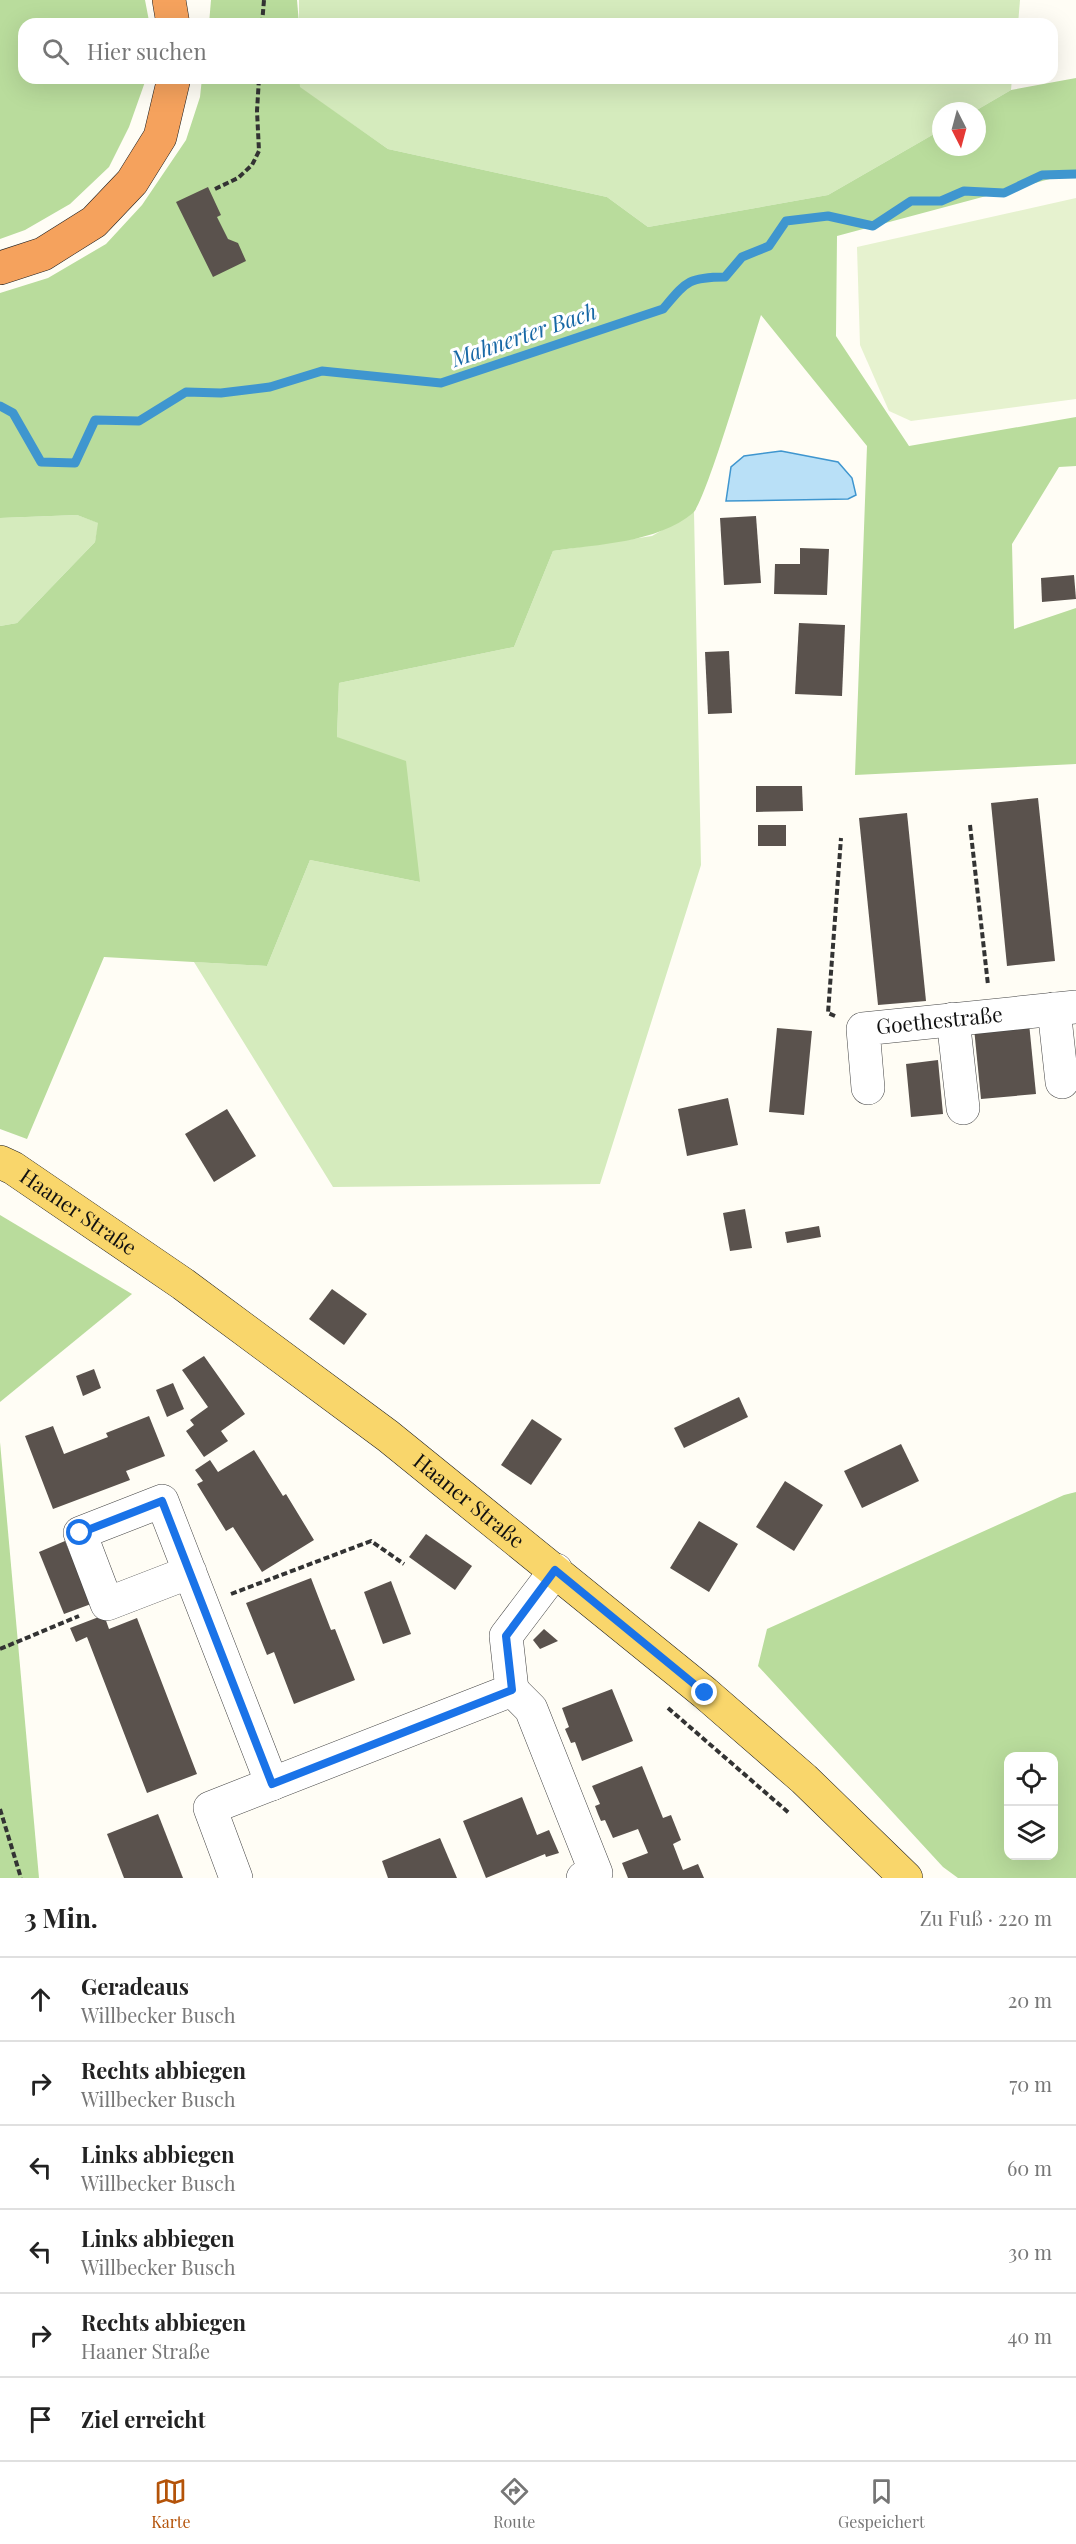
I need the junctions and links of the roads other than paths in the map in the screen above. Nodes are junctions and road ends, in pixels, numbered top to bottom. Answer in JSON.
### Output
{"nodes":[{"id":1,"x":169,"y":0,"type":"edge"},
{"id":2,"x":186,"y":0,"type":"edge"},
{"id":3,"x":172,"y":18,"type":"edge"},
{"id":4,"x":183,"y":18,"type":"edge"},
{"id":5,"x":173,"y":84,"type":"edge"},
{"id":6,"x":0,"y":268,"type":"edge"},
{"id":7,"x":1065,"y":1008,"type":"edge"},
{"id":8,"x":953,"y":1020,"type":"junction"},
{"id":9,"x":1062,"y":1082,"type":"dead end"},
{"id":10,"x":868,"y":1088,"type":"dead end"},
{"id":11,"x":963,"y":1108,"type":"dead end"},
{"id":12,"x":0,"y":1162,"type":"edge"},
{"id":13,"x":555,"y":1570,"type":"junction"},
{"id":14,"x":190,"y":1572,"type":"junction"},
{"id":15,"x":512,"y":1690,"type":"junction"},
{"id":16,"x":272,"y":1784,"type":"junction"},
{"id":17,"x":236,"y":1878,"type":"edge"},
{"id":18,"x":584,"y":1878,"type":"edge"},
{"id":19,"x":906,"y":1878,"type":"edge"}],
"edges":[{"from":1,"to":3,"type":"highway"},
{"from":2,"to":4,"type":"highway"},
{"from":5,"to":6,"type":"highway"},
{"from":7,"to":8,"type":"street","name":"Goethestraße"},
{"from":7,"to":9,"type":"street"},
{"from":8,"to":10,"type":"street","name":"Goethestraße"},
{"from":8,"to":11,"type":"street"},
{"from":12,"to":13,"type":"main road","name":"Haaner Straße"},
{"from":13,"to":15,"type":"street"},
{"from":13,"to":19,"type":"main road","name":"Haaner Straße"},
{"from":14,"to":14,"type":"street"},
{"from":14,"to":16,"type":"street"},
{"from":15,"to":16,"type":"street"},
{"from":15,"to":18,"type":"street"},
{"from":16,"to":17,"type":"street"}]}
